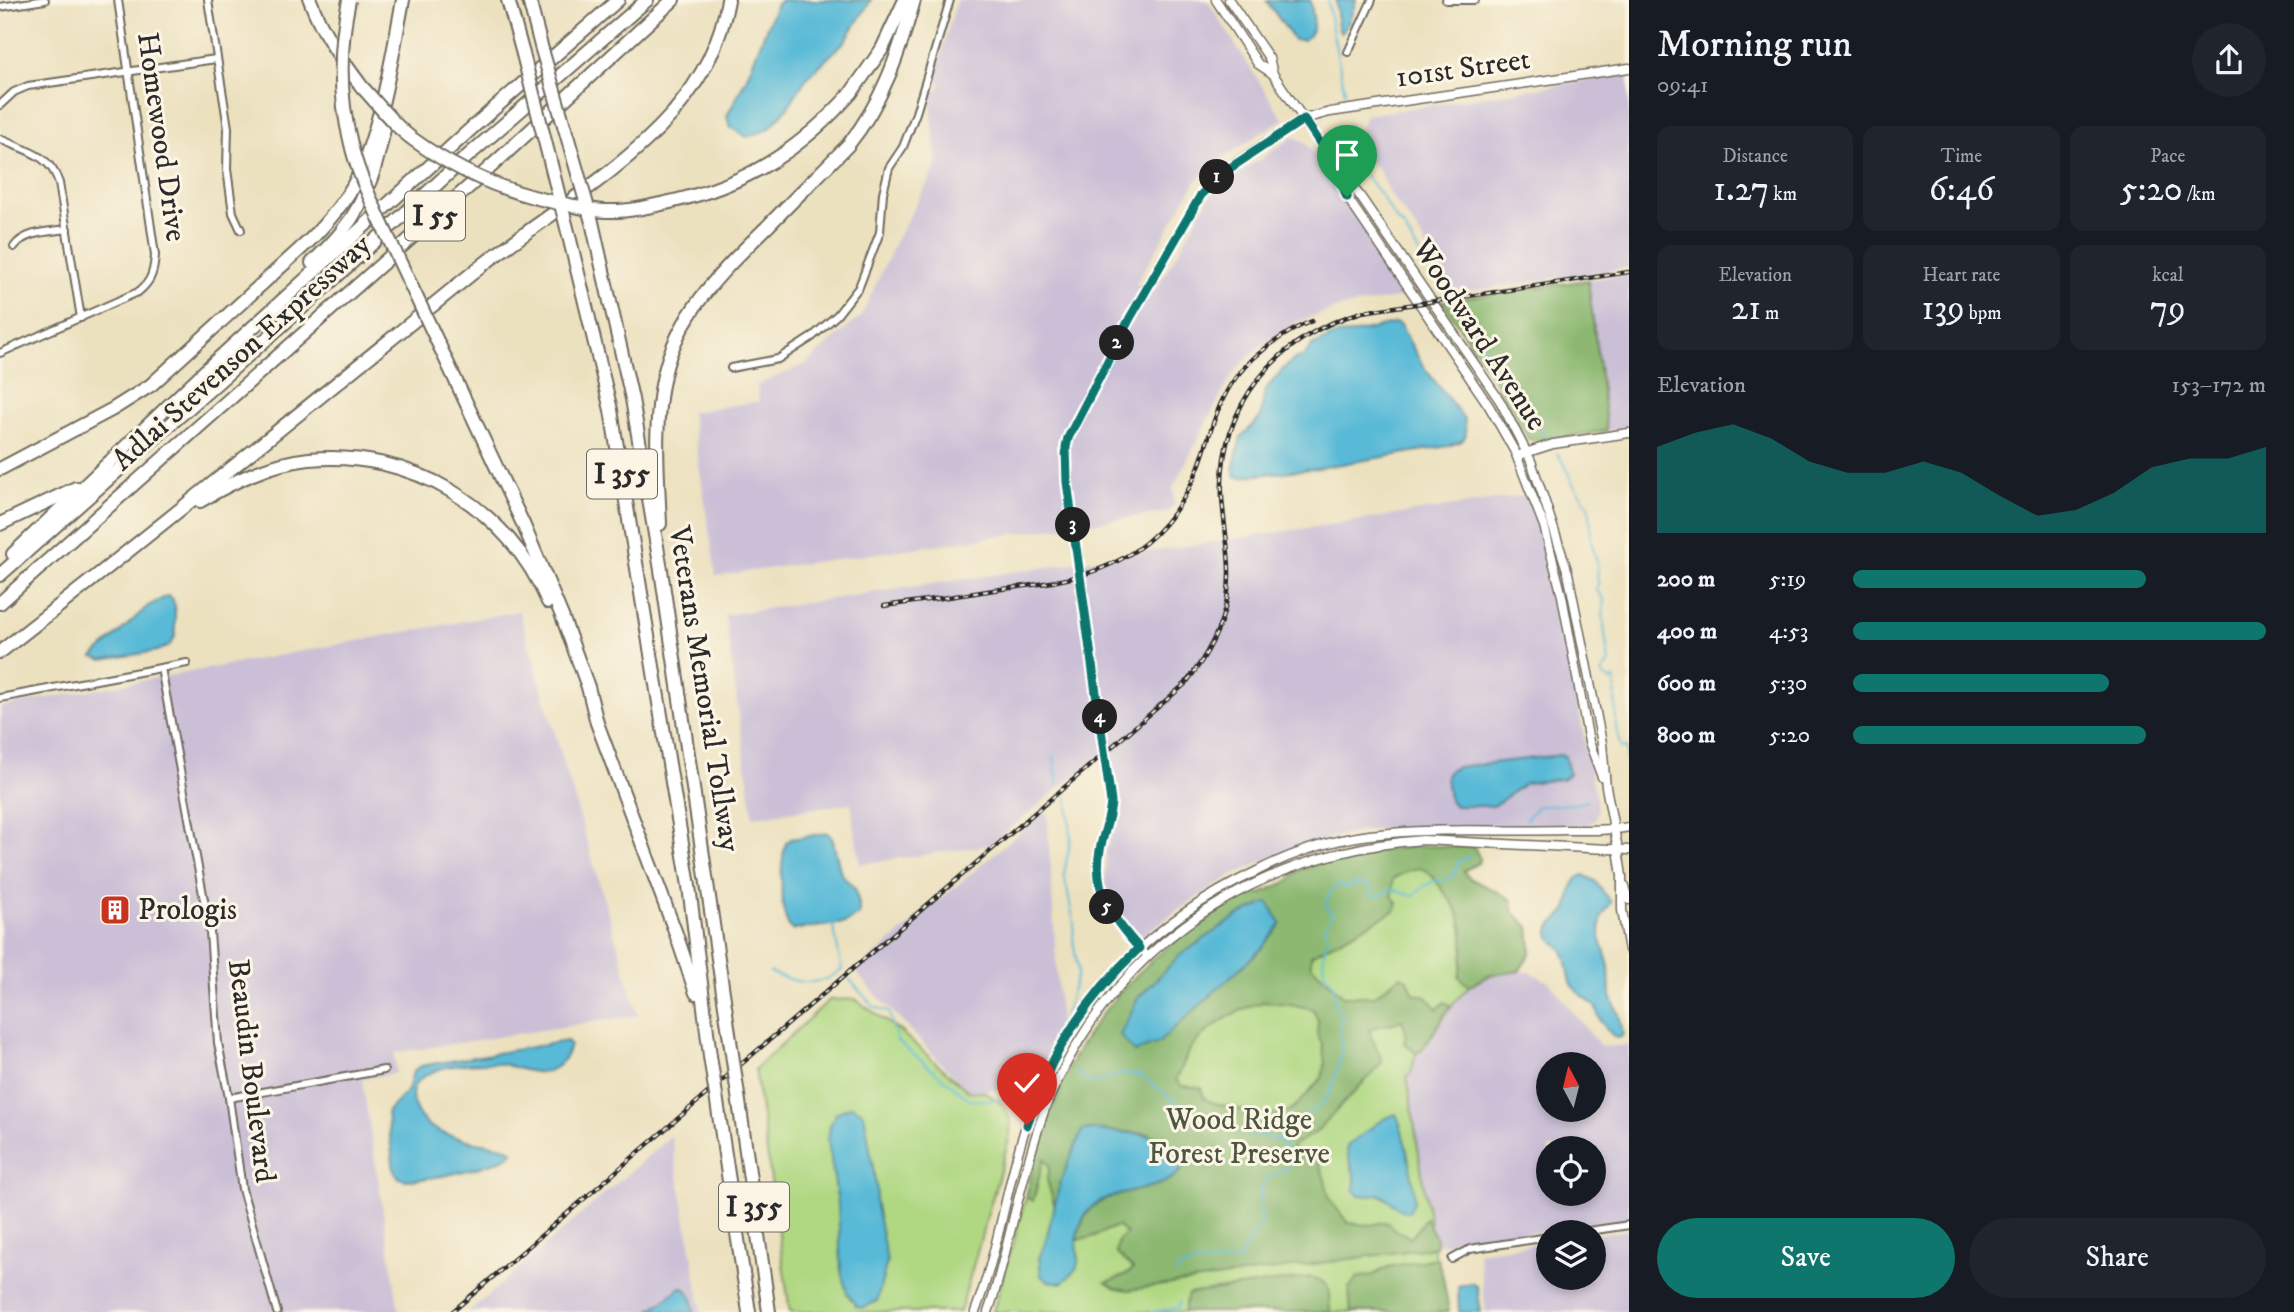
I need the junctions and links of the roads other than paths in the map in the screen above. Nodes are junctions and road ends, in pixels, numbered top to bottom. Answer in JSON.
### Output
{"nodes":[{"id":1,"x":45,"y":0,"type":"edge"},
{"id":2,"x":118,"y":0,"type":"edge"},
{"id":3,"x":208,"y":0,"type":"edge"},
{"id":4,"x":310,"y":0,"type":"edge"},
{"id":5,"x":349,"y":0,"type":"edge"},
{"id":6,"x":403,"y":0,"type":"edge"},
{"id":7,"x":508,"y":0,"type":"edge"},
{"id":8,"x":529,"y":0,"type":"edge"},
{"id":9,"x":535,"y":0,"type":"edge"},
{"id":10,"x":615,"y":0,"type":"edge"},
{"id":11,"x":647,"y":0,"type":"edge"},
{"id":12,"x":673,"y":0,"type":"edge"},
{"id":13,"x":905,"y":0,"type":"edge"},
{"id":14,"x":914,"y":0,"type":"edge"},
{"id":15,"x":950,"y":0,"type":"edge"},
{"id":16,"x":1216,"y":0,"type":"edge"},
{"id":17,"x":1229,"y":0,"type":"edge"},
{"id":18,"x":1372,"y":0,"type":"edge"},
{"id":19,"x":1446,"y":0,"type":"edge"},
{"id":20,"x":1475,"y":0,"type":"edge"},
{"id":21,"x":727,"y":5,"type":"edge"},
{"id":22,"x":0,"y":7,"type":"edge"},
{"id":23,"x":400,"y":17,"type":"junction"},
{"id":24,"x":540,"y":42,"type":"junction"},
{"id":25,"x":1348,"y":52,"type":"dead end"},
{"id":26,"x":216,"y":59,"type":"junction"},
{"id":27,"x":1629,"y":68,"type":"edge"},
{"id":28,"x":130,"y":71,"type":"junction"},
{"id":29,"x":1273,"y":74,"type":"junction"},
{"id":30,"x":0,"y":105,"type":"edge"},
{"id":31,"x":1304,"y":119,"type":"junction"},
{"id":32,"x":0,"y":139,"type":"edge"},
{"id":33,"x":1337,"y":168,"type":"junction"},
{"id":34,"x":67,"y":229,"type":"junction"},
{"id":35,"x":241,"y":230,"type":"dead end"},
{"id":36,"x":14,"y":247,"type":"dead end"},
{"id":37,"x":268,"y":314,"type":"junction"},
{"id":38,"x":81,"y":318,"type":"junction"},
{"id":39,"x":0,"y":354,"type":"edge"},
{"id":40,"x":731,"y":368,"type":"dead end"},
{"id":41,"x":195,"y":430,"type":"junction"},
{"id":42,"x":1629,"y":433,"type":"edge"},
{"id":43,"x":1527,"y":452,"type":"junction"},
{"id":44,"x":1516,"y":456,"type":"junction"},
{"id":45,"x":0,"y":469,"type":"edge"},
{"id":46,"x":89,"y":481,"type":"junction"},
{"id":47,"x":0,"y":524,"type":"edge"},
{"id":48,"x":161,"y":525,"type":"junction"},
{"id":49,"x":0,"y":567,"type":"edge"},
{"id":50,"x":661,"y":570,"type":"junction"},
{"id":51,"x":0,"y":575,"type":"edge"},
{"id":52,"x":0,"y":603,"type":"edge"},
{"id":53,"x":0,"y":614,"type":"edge"},
{"id":54,"x":0,"y":652,"type":"edge"},
{"id":55,"x":187,"y":663,"type":"dead end"},
{"id":56,"x":162,"y":668,"type":"junction"},
{"id":57,"x":0,"y":698,"type":"edge"},
{"id":58,"x":597,"y":723,"type":"junction"},
{"id":59,"x":1606,"y":787,"type":"junction"},
{"id":60,"x":1629,"y":827,"type":"edge"},
{"id":61,"x":1615,"y":830,"type":"junction"},
{"id":62,"x":1618,"y":849,"type":"junction"},
{"id":63,"x":1629,"y":850,"type":"edge"},
{"id":64,"x":1622,"y":876,"type":"junction"},
{"id":65,"x":1629,"y":900,"type":"edge"},
{"id":66,"x":1139,"y":948,"type":"junction"},
{"id":67,"x":1629,"y":950,"type":"edge"},
{"id":68,"x":1147,"y":956,"type":"junction"},
{"id":69,"x":704,"y":1018,"type":"junction"},
{"id":70,"x":1059,"y":1050,"type":"junction"},
{"id":71,"x":1069,"y":1059,"type":"junction"},
{"id":72,"x":384,"y":1070,"type":"dead end"},
{"id":73,"x":229,"y":1098,"type":"junction"},
{"id":74,"x":1629,"y":1225,"type":"edge"},
{"id":75,"x":1606,"y":1228,"type":"edge"},
{"id":76,"x":1536,"y":1239,"type":"edge"},
{"id":77,"x":1452,"y":1259,"type":"dead end"},
{"id":78,"x":278,"y":1312,"type":"edge"},
{"id":79,"x":749,"y":1312,"type":"edge"},
{"id":80,"x":769,"y":1312,"type":"edge"},
{"id":81,"x":975,"y":1312,"type":"edge"},
{"id":82,"x":988,"y":1312,"type":"edge"}],
"edges":[{"from":1,"to":22,"type":"street"},
{"from":2,"to":28,"type":"street","name":"Homewood Drive"},
{"from":3,"to":26,"type":"street"},
{"from":4,"to":13,"type":"highway","bridge":true},
{"from":5,"to":58,"type":"highway","bridge":true},
{"from":6,"to":23,"type":"highway"},
{"from":7,"to":69,"type":"highway","name":"Veterans Memorial Tollway","number":"I 355","bridge":true},
{"from":8,"to":24,"type":"highway","name":"Veterans Memorial Tollway","number":"I 355"},
{"from":9,"to":24,"type":"highway"},
{"from":10,"to":37,"type":"highway"},
{"from":11,"to":51,"type":"highway","name":"Adlai Stevenson Expressway","number":"I 55"},
{"from":12,"to":41,"type":"highway","name":"Adlai Stevenson Expressway","number":"I 55"},
{"from":14,"to":50,"type":"highway"},
{"from":15,"to":40,"type":"street"},
{"from":16,"to":29,"type":"street","name":"Woodward Avenue"},
{"from":17,"to":29,"type":"street","name":"Woodward Avenue"},
{"from":18,"to":25,"type":"street"},
{"from":19,"to":20,"type":"street"},
{"from":21,"to":48,"type":"highway"},
{"from":23,"to":37,"type":"highway"},
{"from":23,"to":45,"type":"highway"},
{"from":24,"to":50,"type":"highway","name":"Veterans Memorial Tollway","number":"I 355","bridge":true},
{"from":26,"to":28,"type":"street"},
{"from":26,"to":35,"type":"street"},
{"from":27,"to":31,"type":"street","name":"101st Street"},
{"from":28,"to":30,"type":"street"},
{"from":28,"to":38,"type":"street","name":"Homewood Drive"},
{"from":29,"to":31,"type":"street","name":"Woodward Avenue"},
{"from":31,"to":33,"type":"street","name":"Woodward Avenue"},
{"from":31,"to":66,"type":"street"},
{"from":32,"to":34,"type":"street"},
{"from":33,"to":43,"type":"street","name":"Woodward Avenue"},
{"from":33,"to":44,"type":"street","name":"Woodward Avenue"},
{"from":34,"to":36,"type":"street"},
{"from":34,"to":38,"type":"street"},
{"from":37,"to":46,"type":"highway"},
{"from":38,"to":39,"type":"street","name":"Homewood Drive"},
{"from":41,"to":52,"type":"highway","name":"Adlai Stevenson Expressway","number":"I 55"},
{"from":41,"to":53,"type":"highway"},
{"from":42,"to":43,"type":"street"},
{"from":43,"to":44,"type":"street"},
{"from":43,"to":59,"type":"street","name":"Woodward Avenue"},
{"from":44,"to":59,"type":"street","name":"Woodward Avenue"},
{"from":46,"to":47,"type":"highway"},
{"from":46,"to":49,"type":"highway"},
{"from":48,"to":54,"type":"highway"},
{"from":48,"to":58,"type":"highway"},
{"from":50,"to":80,"type":"highway","name":"Veterans Memorial Tollway","number":"I 355","bridge":true},
{"from":55,"to":56,"type":"street"},
{"from":56,"to":57,"type":"street"},
{"from":56,"to":73,"type":"street","name":"Beaudin Boulevard"},
{"from":58,"to":69,"type":"highway"},
{"from":59,"to":61,"type":"street","name":"Woodward Avenue"},
{"from":60,"to":61,"type":"street"},
{"from":61,"to":62,"type":"street","name":"Woodward Avenue"},
{"from":61,"to":66,"type":"street"},
{"from":62,"to":63,"type":"street"},
{"from":62,"to":64,"type":"street","name":"Woodward Avenue"},
{"from":62,"to":68,"type":"street"},
{"from":64,"to":65,"type":"street"},
{"from":64,"to":67,"type":"street"},
{"from":66,"to":68,"type":"street"},
{"from":66,"to":70,"type":"street"},
{"from":68,"to":71,"type":"street"},
{"from":69,"to":79,"type":"highway","name":"Veterans Memorial Tollway","number":"I 355","bridge":true},
{"from":70,"to":71,"type":"street"},
{"from":70,"to":81,"type":"street"},
{"from":71,"to":82,"type":"street"},
{"from":72,"to":73,"type":"street"},
{"from":73,"to":78,"type":"street","name":"Beaudin Boulevard"},
{"from":74,"to":75,"type":"street"},
{"from":76,"to":77,"type":"street"}]}
